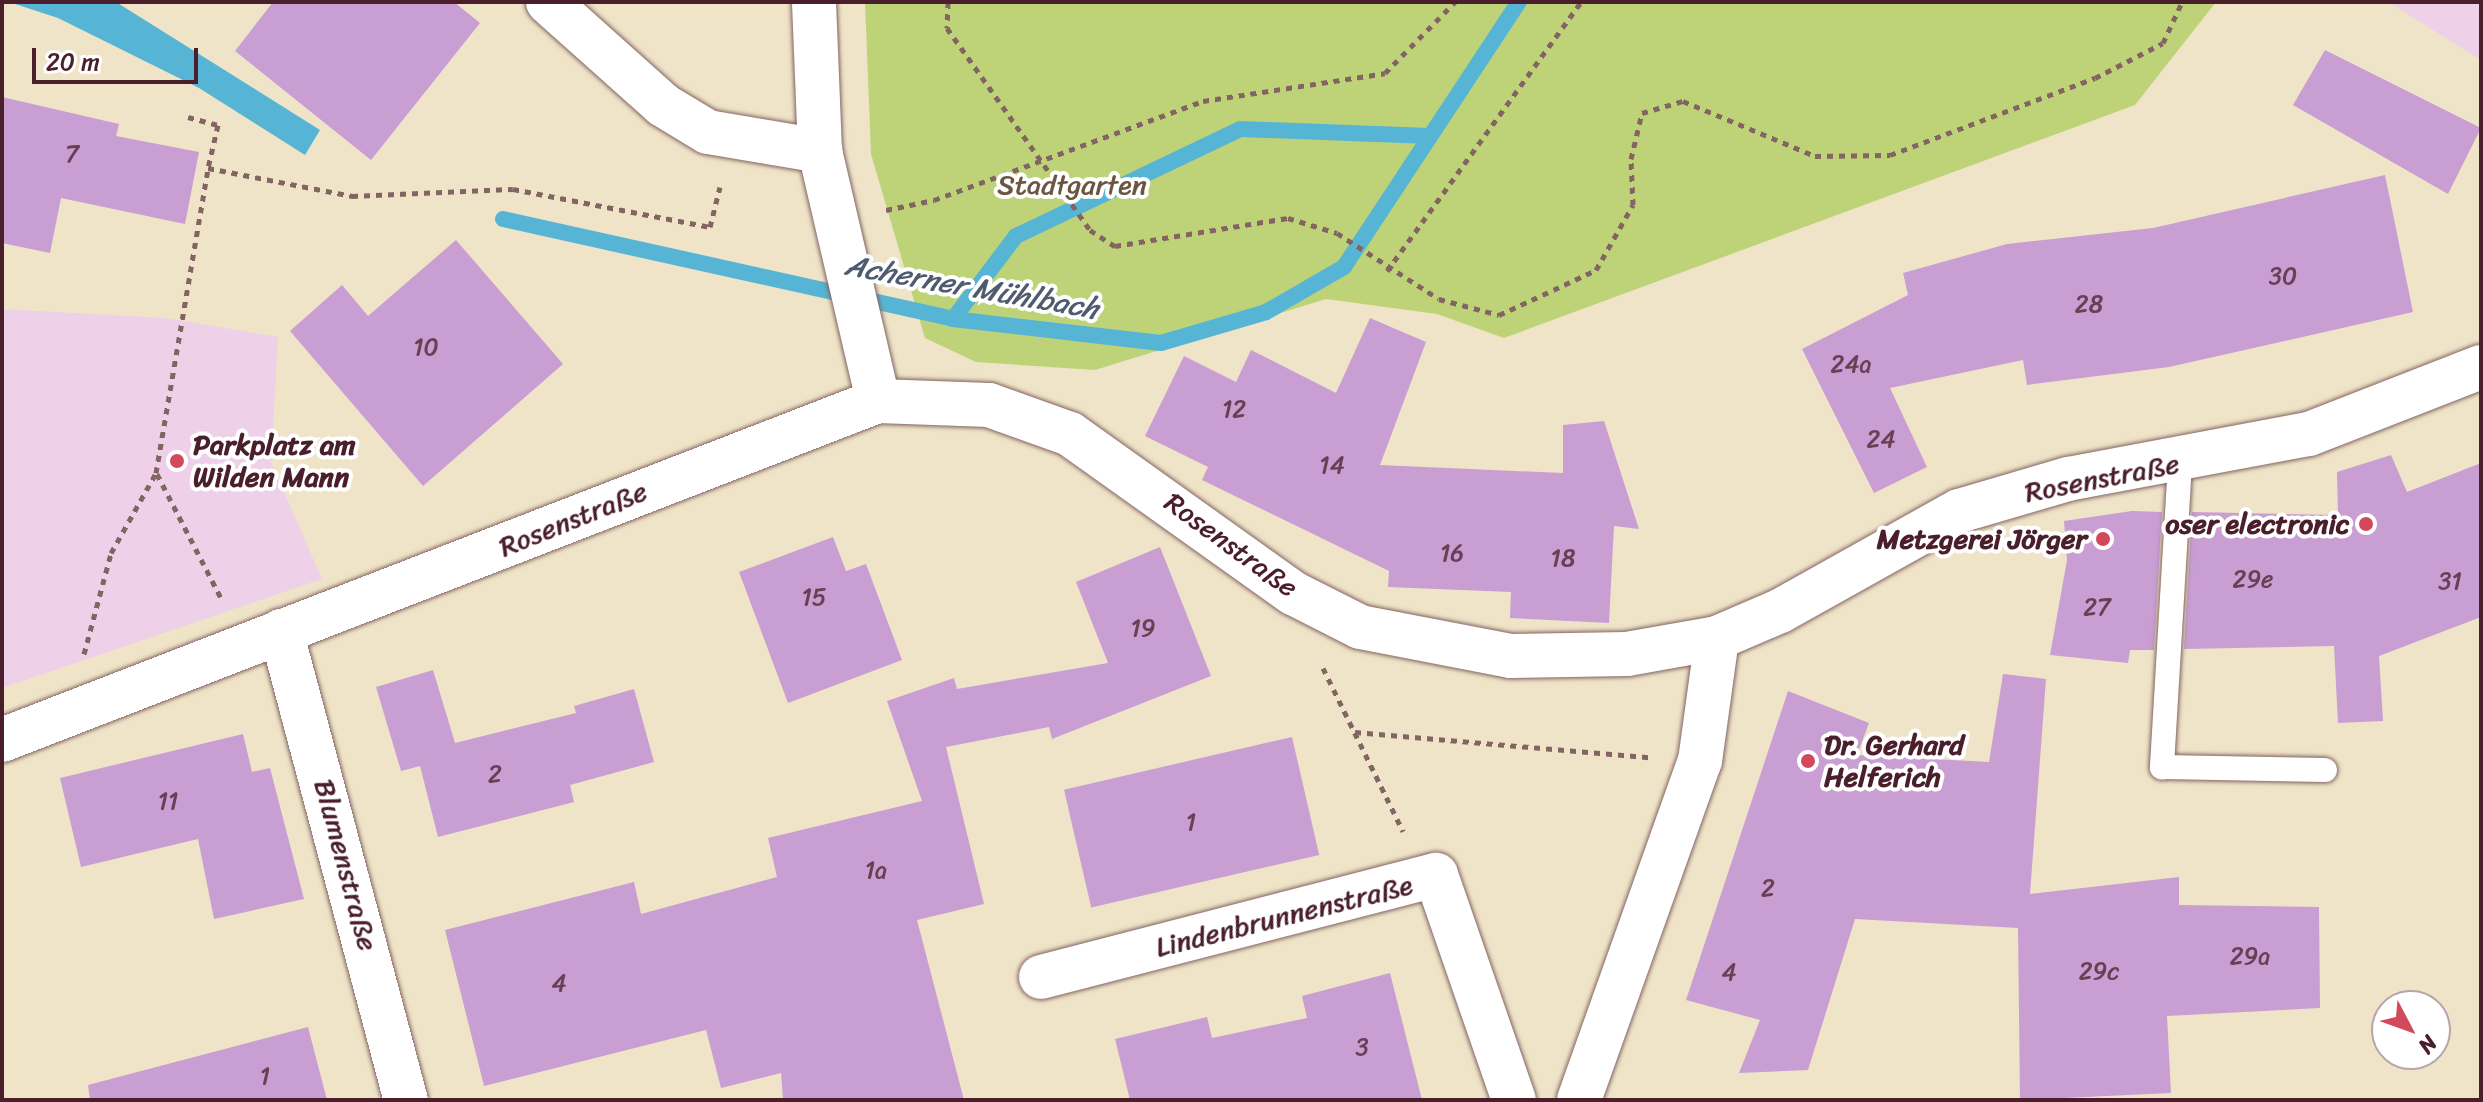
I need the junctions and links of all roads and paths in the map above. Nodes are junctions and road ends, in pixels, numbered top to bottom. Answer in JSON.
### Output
{"nodes":[{"id":1,"x":548,"y":2,"type":"edge"},
{"id":2,"x":814,"y":2,"type":"edge"},
{"id":3,"x":948,"y":2,"type":"edge"},
{"id":4,"x":1455,"y":2,"type":"edge"},
{"id":5,"x":1581,"y":2,"type":"edge"},
{"id":6,"x":2182,"y":2,"type":"edge"},
{"id":7,"x":188,"y":117,"type":"dead end"},
{"id":8,"x":733,"y":139,"type":"junction"},
{"id":9,"x":820,"y":151,"type":"junction"},
{"id":10,"x":1039,"y":159,"type":"junction"},
{"id":11,"x":208,"y":168,"type":"junction"},
{"id":12,"x":842,"y":239,"type":"junction"},
{"id":13,"x":1387,"y":271,"type":"junction"},
{"id":14,"x":2481,"y":367,"type":"edge"},
{"id":15,"x":878,"y":401,"type":"junction"},
{"id":16,"x":2180,"y":463,"type":"junction"},
{"id":17,"x":156,"y":473,"type":"junction"},
{"id":18,"x":1293,"y":593,"type":"junction"},
{"id":19,"x":263,"y":638,"type":"junction"},
{"id":20,"x":1717,"y":638,"type":"junction"},
{"id":21,"x":94,"y":704,"type":"junction"},
{"id":22,"x":1355,"y":732,"type":"junction"},
{"id":23,"x":2,"y":740,"type":"edge"},
{"id":24,"x":1700,"y":761,"type":"junction"},
{"id":25,"x":2325,"y":770,"type":"dead end"},
{"id":26,"x":1427,"y":880,"type":"junction"},
{"id":27,"x":1041,"y":977,"type":"dead end"},
{"id":28,"x":406,"y":1100,"type":"edge"},
{"id":29,"x":1514,"y":1100,"type":"edge"},
{"id":30,"x":1579,"y":1100,"type":"edge"}],
"edges":[{"from":1,"to":8,"type":"street"},
{"from":2,"to":9,"type":"street"},
{"from":3,"to":10,"type":"path"},
{"from":4,"to":10,"type":"path"},
{"from":5,"to":13,"type":"path"},
{"from":6,"to":13,"type":"path"},
{"from":7,"to":11,"type":"path"},
{"from":8,"to":9,"type":"street"},
{"from":8,"to":11,"type":"path"},
{"from":9,"to":12,"type":"street"},
{"from":10,"to":12,"type":"path"},
{"from":10,"to":13,"type":"path"},
{"from":11,"to":17,"type":"path"},
{"from":12,"to":15,"type":"street"},
{"from":14,"to":16,"type":"street","name":"Rosenstraße"},
{"from":15,"to":18,"type":"street","name":"Rosenstraße"},
{"from":15,"to":19,"type":"street","name":"Rosenstraße"},
{"from":16,"to":20,"type":"street","name":"Rosenstraße"},
{"from":16,"to":25,"type":"lane"},
{"from":17,"to":19,"type":"path"},
{"from":17,"to":21,"type":"path"},
{"from":18,"to":20,"type":"street","name":"Rosenstraße"},
{"from":18,"to":22,"type":"path"},
{"from":19,"to":21,"type":"street","name":"Rosenstraße"},
{"from":19,"to":28,"type":"street","name":"Blumenstraße"},
{"from":20,"to":24,"type":"street"},
{"from":21,"to":23,"type":"street","name":"Rosenstraße"},
{"from":22,"to":24,"type":"path"},
{"from":22,"to":26,"type":"path"},
{"from":24,"to":30,"type":"street"},
{"from":26,"to":27,"type":"street","name":"Lindenbrunnenstraße"},
{"from":26,"to":29,"type":"street","name":"Lindenbrunnenstraße"}]}
